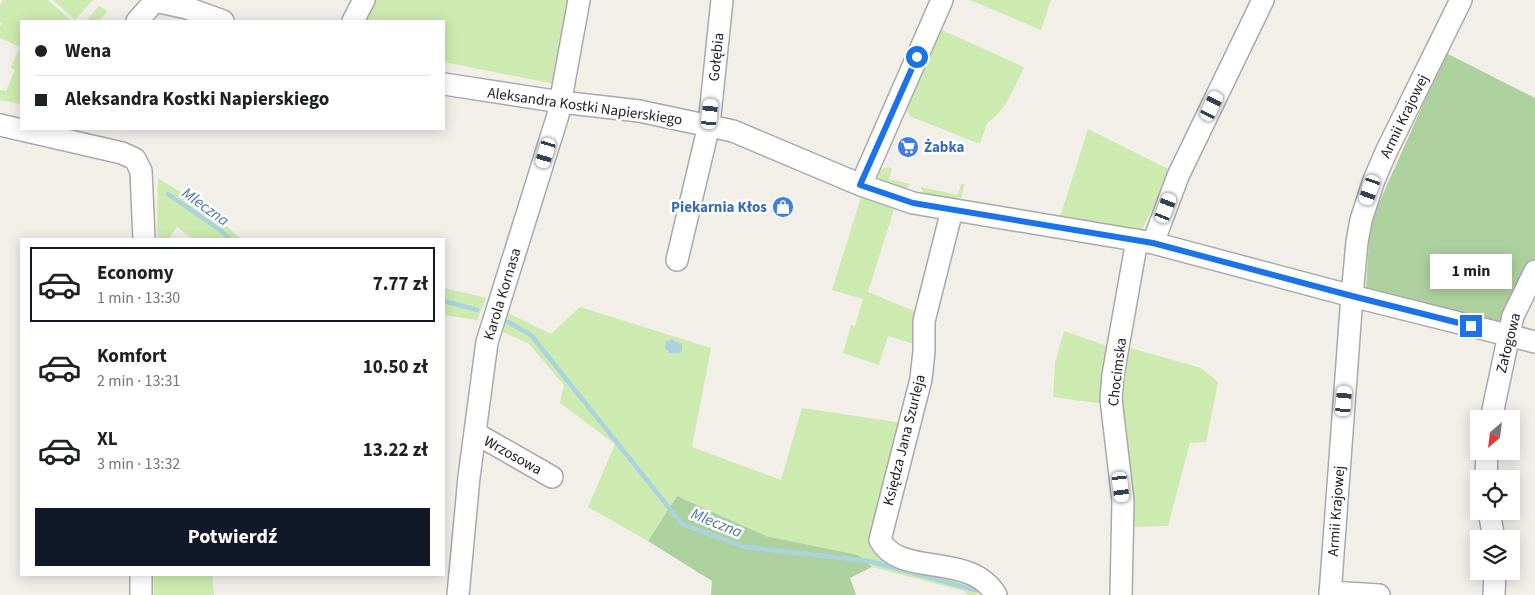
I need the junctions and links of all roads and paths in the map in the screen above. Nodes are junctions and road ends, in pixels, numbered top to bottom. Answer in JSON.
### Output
{"nodes":[{"id":1,"x":155,"y":0,"type":"edge"},
{"id":2,"x":364,"y":0,"type":"edge"},
{"id":3,"x":579,"y":0,"type":"edge"},
{"id":4,"x":722,"y":0,"type":"edge"},
{"id":5,"x":942,"y":0,"type":"edge"},
{"id":6,"x":1263,"y":0,"type":"edge"},
{"id":7,"x":1461,"y":0,"type":"edge"},
{"id":8,"x":138,"y":20,"type":"edge"},
{"id":9,"x":220,"y":20,"type":"edge"},
{"id":10,"x":353,"y":20,"type":"edge"},
{"id":11,"x":445,"y":84,"type":"edge"},
{"id":12,"x":561,"y":102,"type":"junction"},
{"id":13,"x":0,"y":125,"type":"edge"},
{"id":14,"x":708,"y":125,"type":"junction"},
{"id":15,"x":20,"y":128,"type":"edge"},
{"id":16,"x":34,"y":130,"type":"edge"},
{"id":17,"x":47,"y":132,"type":"edge"},
{"id":18,"x":860,"y":185,"type":"junction"},
{"id":19,"x":952,"y":210,"type":"junction"},
{"id":20,"x":144,"y":238,"type":"edge"},
{"id":21,"x":1145,"y":242,"type":"junction"},
{"id":22,"x":677,"y":260,"type":"dead end"},
{"id":23,"x":1535,"y":271,"type":"edge"},
{"id":24,"x":1352,"y":296,"type":"junction"},
{"id":25,"x":1509,"y":335,"type":"junction"},
{"id":26,"x":1535,"y":342,"type":"edge"},
{"id":27,"x":1493,"y":410,"type":"edge"},
{"id":28,"x":475,"y":434,"type":"junction"},
{"id":29,"x":552,"y":477,"type":"dead end"},
{"id":30,"x":141,"y":576,"type":"edge"},
{"id":31,"x":1495,"y":580,"type":"edge"},
{"id":32,"x":1330,"y":593,"type":"edge"},
{"id":33,"x":141,"y":595,"type":"edge"},
{"id":34,"x":458,"y":595,"type":"edge"},
{"id":35,"x":996,"y":595,"type":"edge"},
{"id":36,"x":1121,"y":595,"type":"edge"},
{"id":37,"x":1380,"y":595,"type":"edge"},
{"id":38,"x":1494,"y":595,"type":"edge"}],
"edges":[{"from":1,"to":8,"type":"street"},
{"from":1,"to":9,"type":"street"},
{"from":2,"to":10,"type":"street"},
{"from":3,"to":12,"type":"street","name":"Karola Kornasa"},
{"from":4,"to":14,"type":"street","name":"Gołębia"},
{"from":5,"to":18,"type":"street"},
{"from":6,"to":21,"type":"street","name":"Chocimska"},
{"from":7,"to":24,"type":"street","name":"Armii Krajowej"},
{"from":11,"to":12,"type":"street","name":"Aleksandra Kostki Napierskiego"},
{"from":12,"to":14,"type":"street","name":"Aleksandra Kostki Napierskiego"},
{"from":12,"to":28,"type":"street","name":"Karola Kornasa"},
{"from":13,"to":15,"type":"street"},
{"from":14,"to":18,"type":"street","name":"Aleksandra Kostki Napierskiego"},
{"from":14,"to":22,"type":"street","name":"Gołębia"},
{"from":16,"to":17,"type":"street"},
{"from":17,"to":20,"type":"street"},
{"from":18,"to":19,"type":"street","name":"Aleksandra Kostki Napierskiego"},
{"from":19,"to":21,"type":"street","name":"Aleksandra Kostki Napierskiego"},
{"from":19,"to":35,"type":"street","name":"Księdza Jana Szurleja"},
{"from":21,"to":24,"type":"street","name":"Aleksandra Kostki Napierskiego"},
{"from":21,"to":36,"type":"street","name":"Chocimska"},
{"from":23,"to":25,"type":"street","name":"Załogowa"},
{"from":24,"to":25,"type":"street","name":"Aleksandra Kostki Napierskiego"},
{"from":24,"to":32,"type":"street","name":"Armii Krajowej"},
{"from":25,"to":26,"type":"street","name":"Aleksandra Kostki Napierskiego"},
{"from":25,"to":27,"type":"street","name":"Załogowa"},
{"from":28,"to":29,"type":"street","name":"Wrzosowa"},
{"from":28,"to":34,"type":"street","name":"Karola Kornasa"},
{"from":30,"to":33,"type":"street"},
{"from":31,"to":38,"type":"street"},
{"from":32,"to":37,"type":"street"}]}
